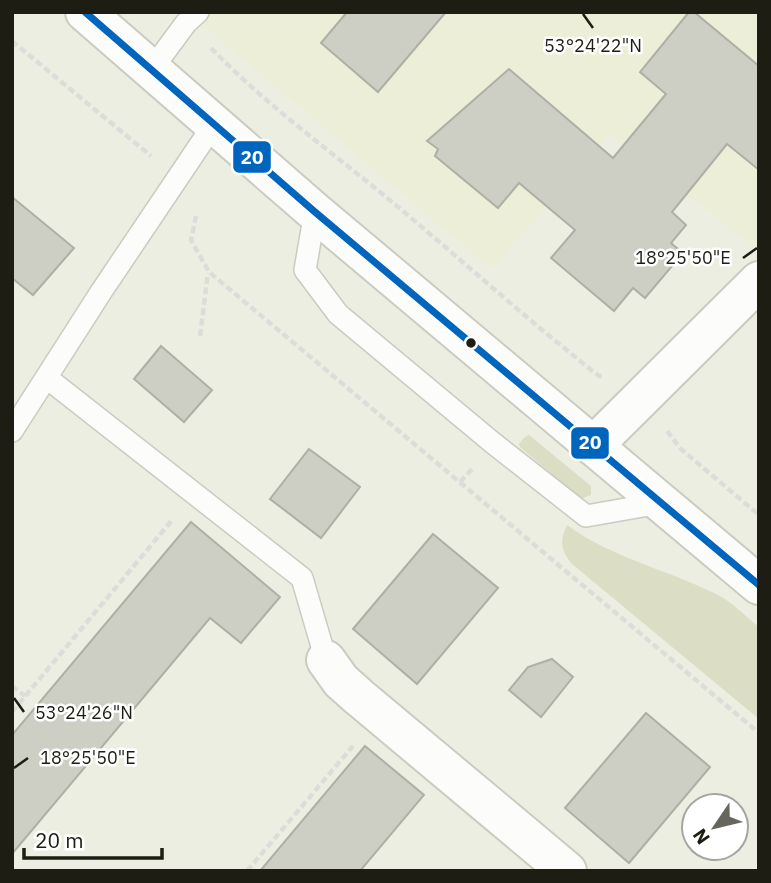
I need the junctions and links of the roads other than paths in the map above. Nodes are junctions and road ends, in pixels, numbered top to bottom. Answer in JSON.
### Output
{"nodes":[{"id":1,"x":85,"y":12,"type":"edge"},
{"id":2,"x":192,"y":18,"type":"edge"},
{"id":3,"x":152,"y":69,"type":"junction"},
{"id":4,"x":214,"y":124,"type":"junction"},
{"id":5,"x":315,"y":212,"type":"junction"},
{"id":6,"x":759,"y":281,"type":"edge"},
{"id":7,"x":47,"y":378,"type":"junction"},
{"id":8,"x":12,"y":432,"type":"edge"},
{"id":9,"x":593,"y":446,"type":"junction"},
{"id":10,"x":660,"y":503,"type":"junction"},
{"id":11,"x":759,"y":585,"type":"edge"},
{"id":12,"x":326,"y":660,"type":"joint"},
{"id":13,"x":567,"y":871,"type":"edge"}],
"edges":[{"from":1,"to":3,"type":"street"},
{"from":2,"to":3,"type":"lane"},
{"from":3,"to":4,"type":"street"},
{"from":4,"to":5,"type":"street"},
{"from":4,"to":7,"type":"lane"},
{"from":5,"to":9,"type":"street"},
{"from":5,"to":10,"type":"lane"},
{"from":6,"to":9,"type":"street"},
{"from":7,"to":8,"type":"lane"},
{"from":7,"to":12,"type":"lane"},
{"from":9,"to":10,"type":"street"},
{"from":10,"to":11,"type":"street"},
{"from":12,"to":13,"type":"street"}]}
